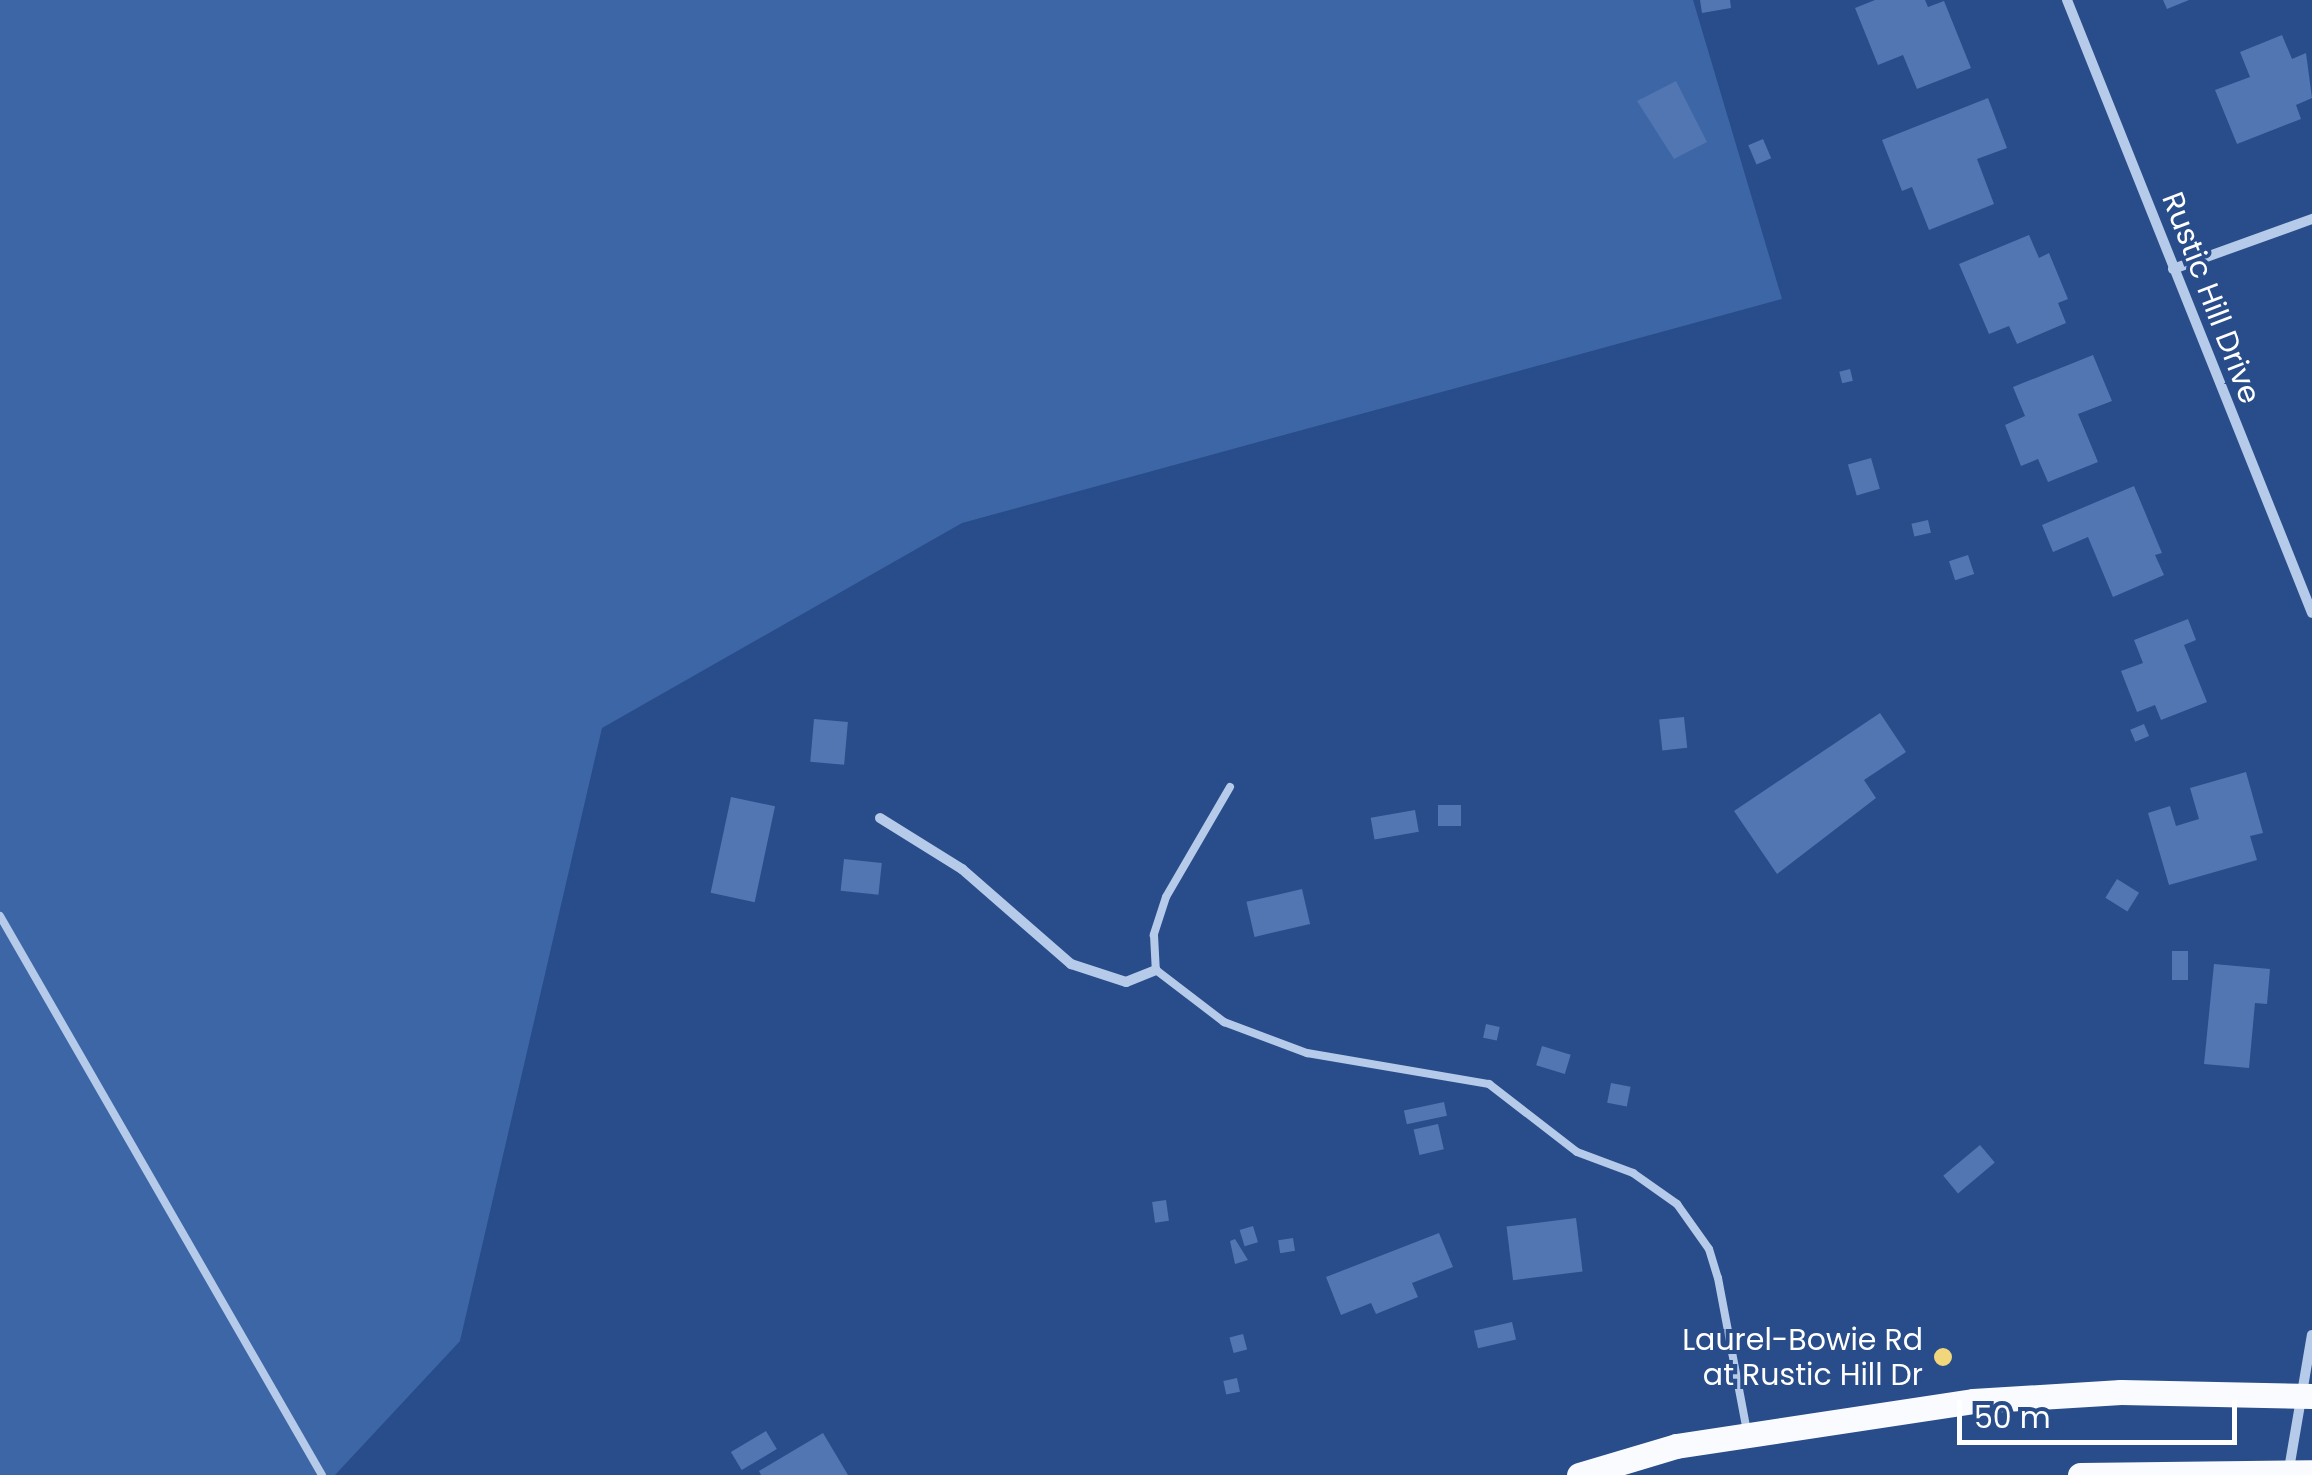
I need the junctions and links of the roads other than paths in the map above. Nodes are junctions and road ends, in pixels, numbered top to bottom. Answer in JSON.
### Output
{"nodes":[{"id":1,"x":2067,"y":0,"type":"edge"},
{"id":2,"x":2312,"y":218,"type":"edge"},
{"id":3,"x":2173,"y":270,"type":"junction"},
{"id":4,"x":2312,"y":613,"type":"edge"},
{"id":5,"x":1230,"y":787,"type":"dead end"},
{"id":6,"x":880,"y":818,"type":"dead end"},
{"id":7,"x":0,"y":916,"type":"edge"},
{"id":8,"x":1156,"y":970,"type":"junction"},
{"id":9,"x":2312,"y":1335,"type":"edge"},
{"id":10,"x":2307,"y":1396,"type":"edge"},
{"id":11,"x":1747,"y":1433,"type":"junction"},
{"id":12,"x":2301,"y":1470,"type":"edge"},
{"id":13,"x":322,"y":1475,"type":"edge"},
{"id":14,"x":1578,"y":1475,"type":"edge"},
{"id":15,"x":2080,"y":1475,"type":"edge"}],
"edges":[{"from":1,"to":3,"type":"street","name":"Rustic Hill Drive"},
{"from":2,"to":3,"type":"street"},
{"from":3,"to":4,"type":"street","name":"Rustic Hill Drive"},
{"from":5,"to":8,"type":"lane"},
{"from":6,"to":8,"type":"street"},
{"from":7,"to":13,"type":"lane"},
{"from":8,"to":11,"type":"lane"},
{"from":9,"to":10,"type":"street"},
{"from":10,"to":11,"type":"main road"},
{"from":10,"to":12,"type":"street"},
{"from":11,"to":14,"type":"main road"},
{"from":12,"to":15,"type":"main road"}]}
